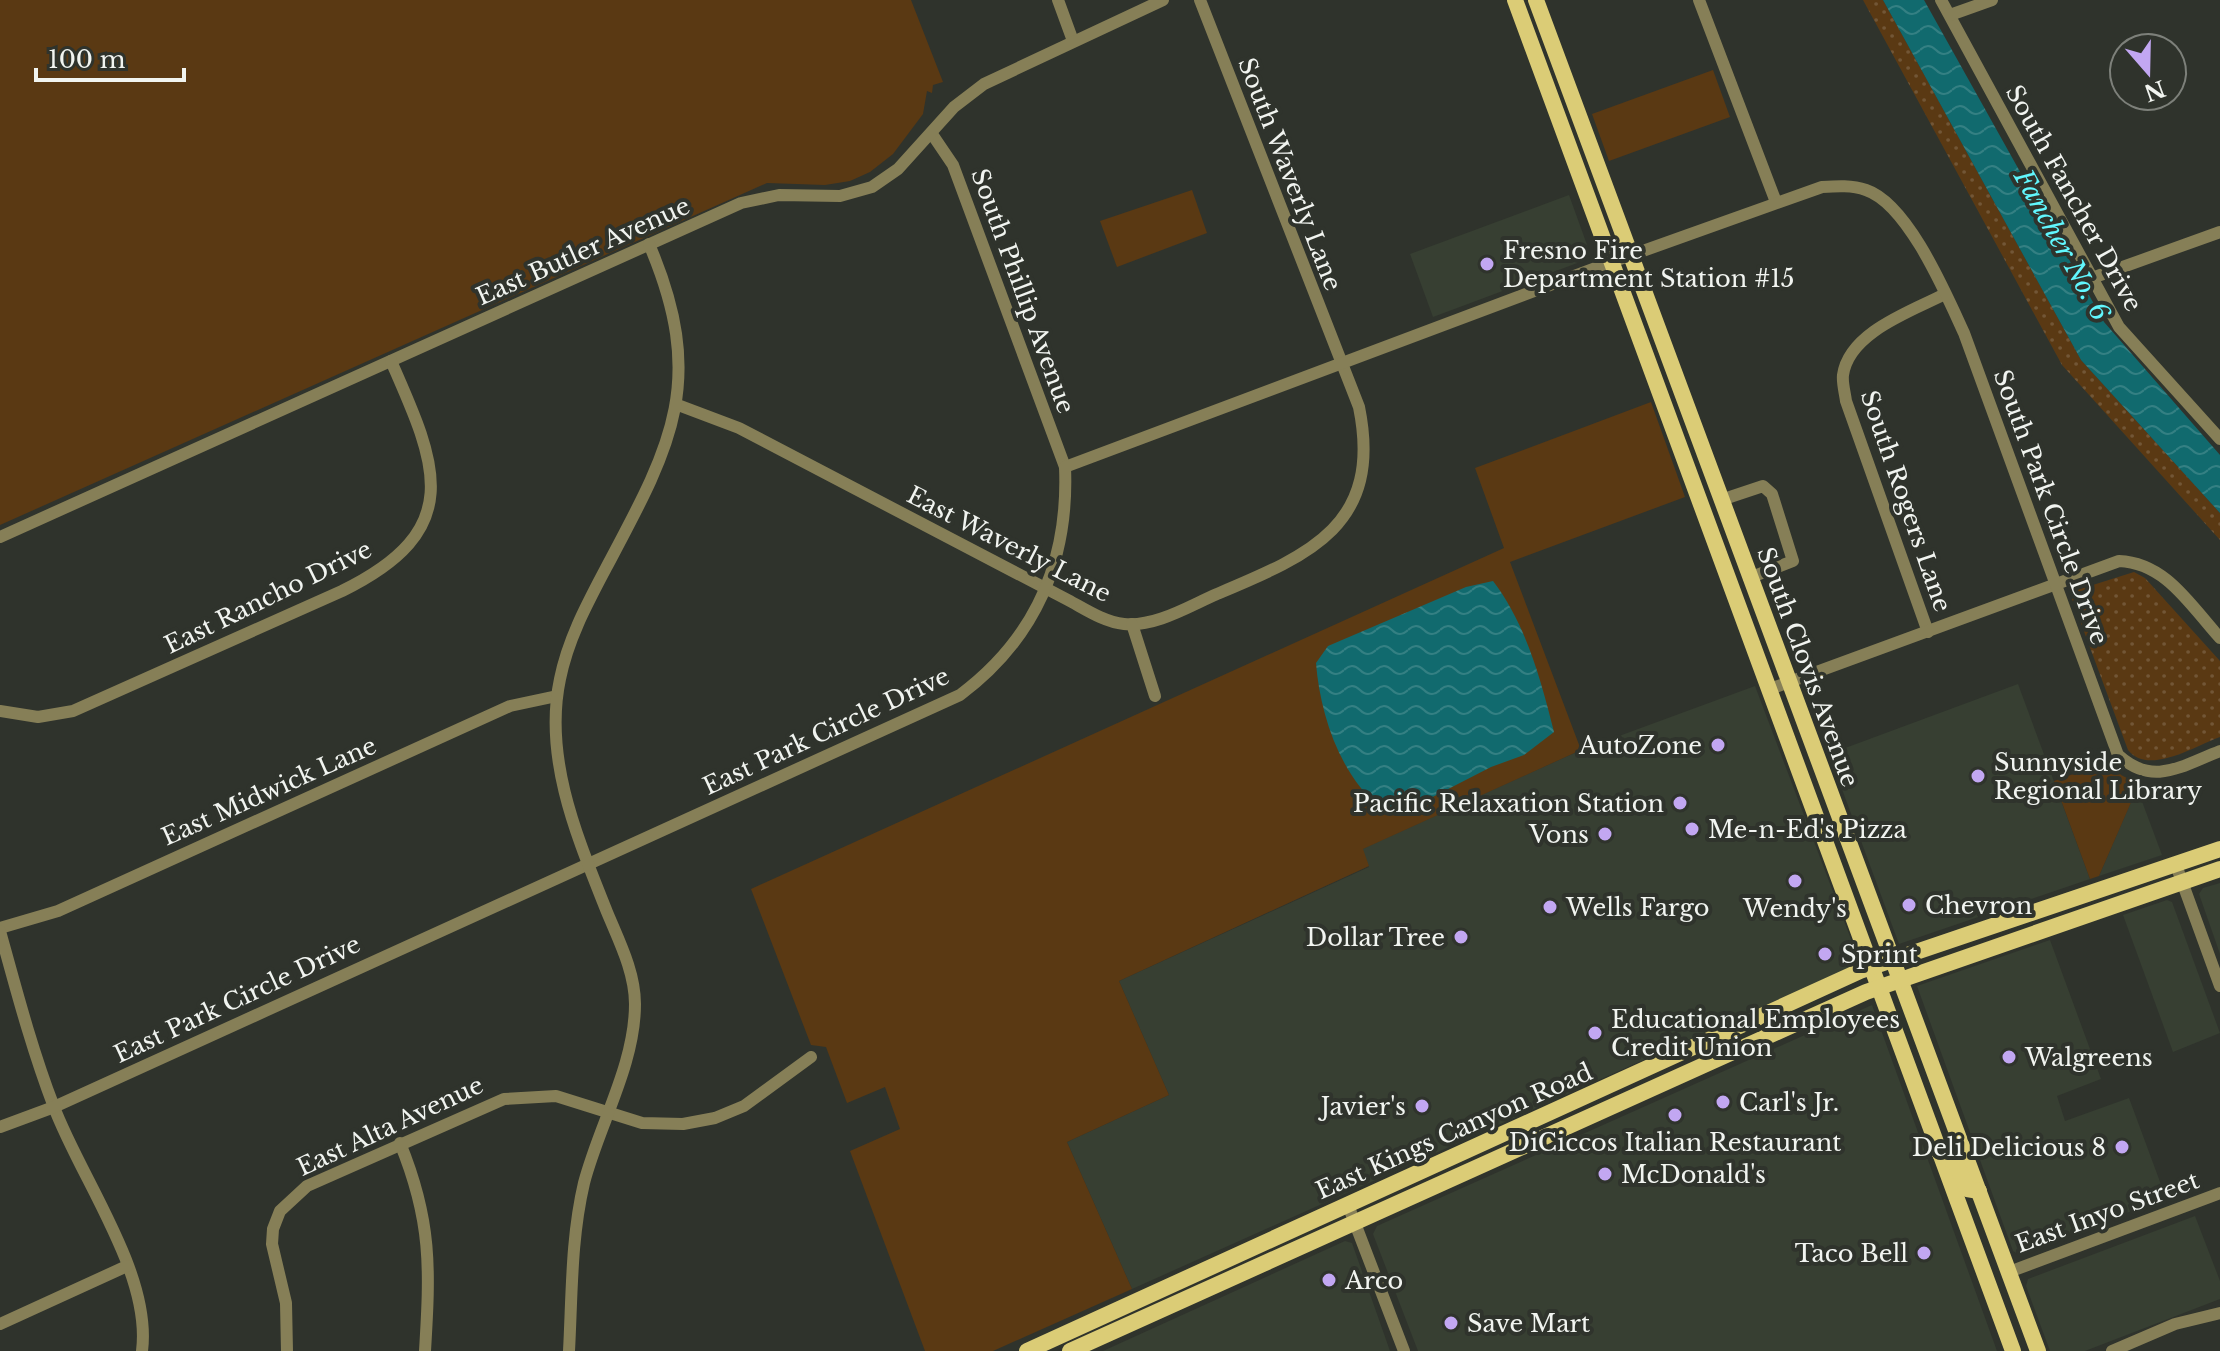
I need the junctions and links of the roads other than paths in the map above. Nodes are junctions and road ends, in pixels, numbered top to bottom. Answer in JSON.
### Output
{"nodes":[{"id":1,"x":1058,"y":0,"type":"edge"},
{"id":2,"x":1163,"y":0,"type":"edge"},
{"id":3,"x":1200,"y":0,"type":"edge"},
{"id":4,"x":1515,"y":0,"type":"edge"},
{"id":5,"x":1536,"y":0,"type":"edge"},
{"id":6,"x":1699,"y":0,"type":"edge"},
{"id":7,"x":1941,"y":0,"type":"edge"},
{"id":8,"x":1992,"y":0,"type":"edge"},
{"id":9,"x":1950,"y":15,"type":"junction"},
{"id":10,"x":1073,"y":41,"type":"junction"},
{"id":11,"x":932,"y":134,"type":"junction"},
{"id":12,"x":1776,"y":202,"type":"junction"},
{"id":13,"x":2220,"y":232,"type":"edge"},
{"id":14,"x":649,"y":244,"type":"junction"},
{"id":15,"x":1630,"y":255,"type":"junction"},
{"id":16,"x":1612,"y":262,"type":"junction"},
{"id":17,"x":2092,"y":278,"type":"junction"},
{"id":18,"x":1945,"y":294,"type":"junction"},
{"id":19,"x":391,"y":361,"type":"junction"},
{"id":20,"x":1341,"y":364,"type":"junction"},
{"id":21,"x":678,"y":405,"type":"junction"},
{"id":22,"x":2220,"y":439,"type":"edge"},
{"id":23,"x":1065,"y":467,"type":"junction"},
{"id":24,"x":1721,"y":500,"type":"junction"},
{"id":25,"x":0,"y":537,"type":"edge"},
{"id":26,"x":1749,"y":578,"type":"junction"},
{"id":27,"x":2056,"y":584,"type":"junction"},
{"id":28,"x":1047,"y":587,"type":"junction"},
{"id":29,"x":1132,"y":624,"type":"junction"},
{"id":30,"x":1928,"y":632,"type":"junction"},
{"id":31,"x":2220,"y":638,"type":"edge"},
{"id":32,"x":1788,"y":682,"type":"junction"},
{"id":33,"x":1770,"y":689,"type":"junction"},
{"id":34,"x":557,"y":696,"type":"junction"},
{"id":35,"x":1155,"y":696,"type":"dead end"},
{"id":36,"x":0,"y":711,"type":"edge"},
{"id":37,"x":2220,"y":751,"type":"edge"},
{"id":38,"x":2220,"y":849,"type":"edge"},
{"id":39,"x":588,"y":863,"type":"junction"},
{"id":40,"x":2176,"y":865,"type":"junction"},
{"id":41,"x":2220,"y":869,"type":"edge"},
{"id":42,"x":2182,"y":882,"type":"junction"},
{"id":43,"x":0,"y":929,"type":"edge"},
{"id":44,"x":1893,"y":959,"type":"junction"},
{"id":45,"x":1872,"y":967,"type":"junction"},
{"id":46,"x":1901,"y":980,"type":"junction"},
{"id":47,"x":2220,"y":986,"type":"edge"},
{"id":48,"x":1879,"y":988,"type":"junction"},
{"id":49,"x":811,"y":1057,"type":"dead end"},
{"id":50,"x":1630,"y":1078,"type":"junction"},
{"id":51,"x":54,"y":1107,"type":"junction"},
{"id":52,"x":607,"y":1111,"type":"junction"},
{"id":53,"x":0,"y":1127,"type":"edge"},
{"id":54,"x":1533,"y":1141,"type":"junction"},
{"id":55,"x":400,"y":1143,"type":"junction"},
{"id":56,"x":1940,"y":1154,"type":"junction"},
{"id":57,"x":1979,"y":1191,"type":"junction"},
{"id":58,"x":2220,"y":1193,"type":"edge"},
{"id":59,"x":1348,"y":1205,"type":"junction"},
{"id":60,"x":1963,"y":1218,"type":"junction"},
{"id":61,"x":1355,"y":1221,"type":"junction"},
{"id":62,"x":127,"y":1266,"type":"junction"},
{"id":63,"x":2009,"y":1272,"type":"junction"},
{"id":64,"x":2220,"y":1313,"type":"edge"},
{"id":65,"x":0,"y":1324,"type":"edge"},
{"id":66,"x":1034,"y":1350,"type":"edge"},
{"id":67,"x":142,"y":1351,"type":"edge"},
{"id":68,"x":287,"y":1351,"type":"edge"},
{"id":69,"x":425,"y":1351,"type":"edge"},
{"id":70,"x":569,"y":1351,"type":"edge"},
{"id":71,"x":1070,"y":1351,"type":"edge"},
{"id":72,"x":1404,"y":1351,"type":"edge"},
{"id":73,"x":2013,"y":1351,"type":"edge"},
{"id":74,"x":2038,"y":1351,"type":"edge"},
{"id":75,"x":2112,"y":1351,"type":"edge"}],
"edges":[{"from":1,"to":10,"type":"street"},
{"from":2,"to":10,"type":"street","name":"East Butler Avenue"},
{"from":3,"to":20,"type":"street","name":"South Waverly Lane"},
{"from":4,"to":16,"type":"main road","name":"South Clovis Avenue"},
{"from":5,"to":15,"type":"main road","name":"South Clovis Avenue"},
{"from":6,"to":12,"type":"street"},
{"from":7,"to":9,"type":"street","name":"South Fancher Drive"},
{"from":8,"to":9,"type":"street"},
{"from":9,"to":17,"type":"street","name":"South Fancher Drive"},
{"from":10,"to":11,"type":"street","name":"East Butler Avenue"},
{"from":11,"to":14,"type":"street","name":"East Butler Avenue"},
{"from":11,"to":23,"type":"street","name":"South Phillip Avenue"},
{"from":12,"to":15,"type":"street"},
{"from":12,"to":18,"type":"street","name":"South Park Circle Drive"},
{"from":13,"to":17,"type":"street"},
{"from":14,"to":19,"type":"street","name":"East Butler Avenue"},
{"from":14,"to":21,"type":"street"},
{"from":15,"to":16,"type":"street"},
{"from":15,"to":24,"type":"main road","name":"South Clovis Avenue"},
{"from":16,"to":20,"type":"street"},
{"from":16,"to":33,"type":"main road","name":"South Clovis Avenue"},
{"from":17,"to":22,"type":"street","name":"South Fancher Drive"},
{"from":18,"to":27,"type":"street","name":"South Park Circle Drive"},
{"from":18,"to":30,"type":"street","name":"South Rogers Lane"},
{"from":19,"to":25,"type":"street","name":"East Butler Avenue"},
{"from":19,"to":36,"type":"street","name":"East Rancho Drive"},
{"from":20,"to":23,"type":"street"},
{"from":20,"to":29,"type":"street","name":"East Waverly Lane"},
{"from":21,"to":28,"type":"street","name":"East Waverly Lane"},
{"from":21,"to":34,"type":"street"},
{"from":23,"to":28,"type":"street","name":"East Park Circle Drive"},
{"from":24,"to":26,"type":"main road","name":"South Clovis Avenue"},
{"from":24,"to":26,"type":"street"},
{"from":26,"to":32,"type":"main road","name":"South Clovis Avenue"},
{"from":27,"to":30,"type":"street"},
{"from":27,"to":31,"type":"street","name":"South Park Circle Drive"},
{"from":27,"to":37,"type":"street","name":"South Park Circle Drive"},
{"from":28,"to":29,"type":"street","name":"East Waverly Lane"},
{"from":28,"to":39,"type":"street","name":"East Park Circle Drive"},
{"from":29,"to":35,"type":"street"},
{"from":30,"to":32,"type":"street"},
{"from":32,"to":33,"type":"street"},
{"from":32,"to":44,"type":"main road","name":"South Clovis Avenue"},
{"from":33,"to":45,"type":"main road","name":"South Clovis Avenue"},
{"from":34,"to":39,"type":"street"},
{"from":34,"to":43,"type":"street","name":"East Midwick Lane"},
{"from":38,"to":40,"type":"main road","name":"East Kings Canyon Road"},
{"from":39,"to":51,"type":"street","name":"East Park Circle Drive"},
{"from":39,"to":52,"type":"street"},
{"from":40,"to":42,"type":"street"},
{"from":40,"to":44,"type":"main road","name":"East Kings Canyon Road"},
{"from":41,"to":42,"type":"main road","name":"East Kings Canyon Road"},
{"from":42,"to":46,"type":"main road","name":"East Kings Canyon Road"},
{"from":42,"to":47,"type":"street"},
{"from":43,"to":51,"type":"street"},
{"from":44,"to":45,"type":"main road","name":"East Kings Canyon Road"},
{"from":44,"to":46,"type":"main road","name":"South Clovis Avenue"},
{"from":45,"to":48,"type":"main road","name":"South Clovis Avenue"},
{"from":45,"to":50,"type":"main road","name":"East Kings Canyon Road"},
{"from":46,"to":48,"type":"main road","name":"East Kings Canyon Road"},
{"from":46,"to":57,"type":"main road","name":"South Clovis Avenue"},
{"from":48,"to":54,"type":"main road","name":"East Kings Canyon Road"},
{"from":48,"to":56,"type":"main road","name":"South Clovis Avenue"},
{"from":49,"to":52,"type":"street","name":"East Alta Avenue"},
{"from":50,"to":54,"type":"main road"},
{"from":50,"to":59,"type":"main road","name":"East Kings Canyon Road"},
{"from":51,"to":53,"type":"street","name":"East Park Circle Drive"},
{"from":51,"to":62,"type":"street"},
{"from":52,"to":55,"type":"street","name":"East Alta Avenue"},
{"from":52,"to":70,"type":"street"},
{"from":54,"to":61,"type":"main road","name":"East Kings Canyon Road"},
{"from":55,"to":68,"type":"street","name":"East Alta Avenue"},
{"from":55,"to":69,"type":"street"},
{"from":56,"to":57,"type":"main road"},
{"from":56,"to":60,"type":"main road","name":"South Clovis Avenue"},
{"from":57,"to":63,"type":"main road","name":"South Clovis Avenue"},
{"from":58,"to":63,"type":"street","name":"East Inyo Street"},
{"from":59,"to":61,"type":"street"},
{"from":59,"to":66,"type":"main road","name":"East Kings Canyon Road"},
{"from":60,"to":63,"type":"main road"},
{"from":60,"to":73,"type":"main road","name":"South Clovis Avenue"},
{"from":61,"to":71,"type":"main road","name":"East Kings Canyon Road"},
{"from":61,"to":72,"type":"street"},
{"from":62,"to":65,"type":"street"},
{"from":62,"to":67,"type":"street"},
{"from":63,"to":74,"type":"main road","name":"South Clovis Avenue"},
{"from":64,"to":75,"type":"street"}]}
